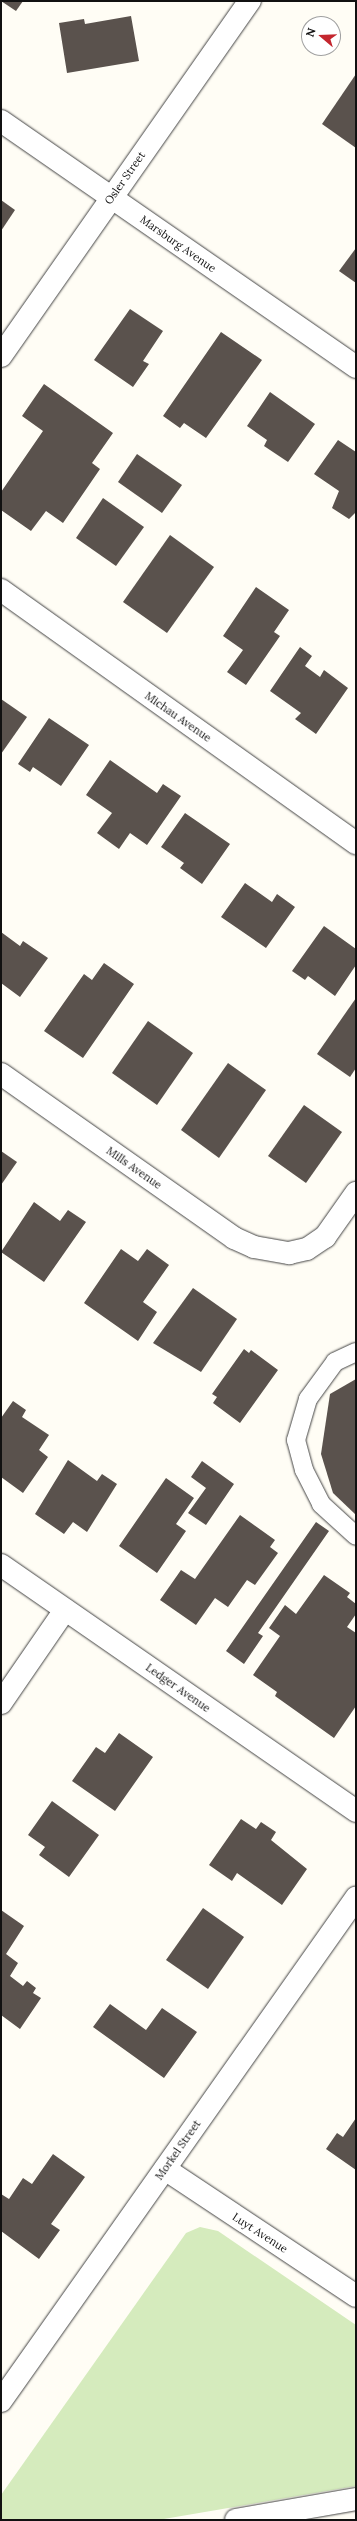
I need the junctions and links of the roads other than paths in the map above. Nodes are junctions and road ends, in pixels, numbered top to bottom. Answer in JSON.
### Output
{"nodes":[{"id":1,"x":250,"y":1,"type":"edge"},
{"id":2,"x":1,"y":120,"type":"edge"},
{"id":3,"x":112,"y":198,"type":"junction"},
{"id":4,"x":1,"y":356,"type":"edge"},
{"id":5,"x":356,"y":367,"type":"edge"},
{"id":6,"x":1,"y":590,"type":"edge"},
{"id":7,"x":356,"y":843,"type":"edge"},
{"id":8,"x":1,"y":1074,"type":"edge"},
{"id":9,"x":356,"y":1193,"type":"edge"},
{"id":10,"x":356,"y":1352,"type":"edge"},
{"id":11,"x":356,"y":1536,"type":"edge"},
{"id":12,"x":1,"y":1565,"type":"edge"},
{"id":13,"x":65,"y":1610,"type":"junction"},
{"id":14,"x":1,"y":1703,"type":"edge"},
{"id":15,"x":356,"y":1811,"type":"edge"},
{"id":16,"x":356,"y":1898,"type":"edge"},
{"id":17,"x":164,"y":2169,"type":"junction"},
{"id":18,"x":356,"y":2296,"type":"edge"},
{"id":19,"x":1,"y":2401,"type":"edge"},
{"id":20,"x":356,"y":2499,"type":"edge"},
{"id":21,"x":236,"y":2520,"type":"edge"}],
"edges":[{"from":1,"to":3,"type":"street","name":"Osler Street"},
{"from":2,"to":3,"type":"street","name":"Marsburg Avenue"},
{"from":3,"to":4,"type":"street","name":"Osler Street"},
{"from":3,"to":5,"type":"street","name":"Marsburg Avenue"},
{"from":6,"to":7,"type":"street","name":"Michau Avenue"},
{"from":8,"to":9,"type":"street","name":"Mills Avenue"},
{"from":10,"to":11,"type":"lane"},
{"from":12,"to":13,"type":"street","name":"Ledger Avenue"},
{"from":13,"to":14,"type":"street"},
{"from":13,"to":15,"type":"street","name":"Ledger Avenue"},
{"from":16,"to":17,"type":"street","name":"Morkel Street"},
{"from":17,"to":18,"type":"street","name":"Luyt Avenue"},
{"from":17,"to":19,"type":"street","name":"Morkel Street"},
{"from":20,"to":21,"type":"street"}]}
